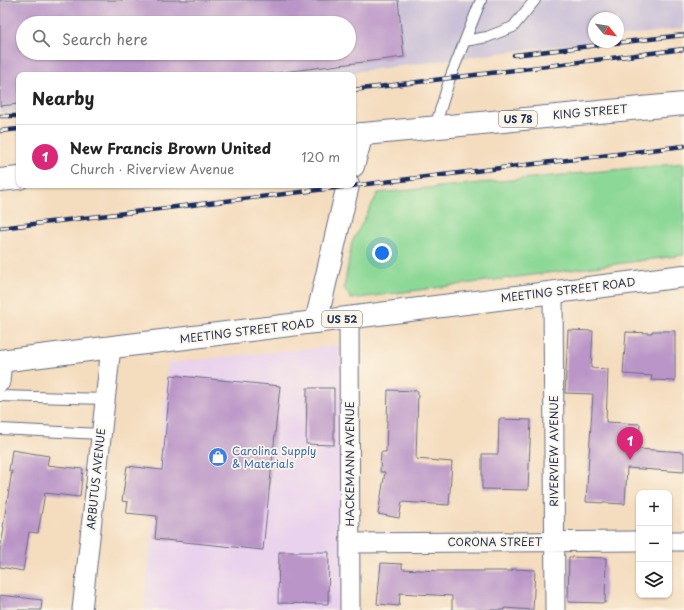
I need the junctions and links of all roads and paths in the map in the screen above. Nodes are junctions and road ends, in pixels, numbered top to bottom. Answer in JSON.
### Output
{"nodes":[{"id":1,"x":481,"y":0,"type":"edge"},
{"id":2,"x":535,"y":0,"type":"edge"},
{"id":3,"x":465,"y":41,"type":"junction"},
{"id":4,"x":684,"y":104,"type":"edge"},
{"id":5,"x":435,"y":127,"type":"junction"},
{"id":6,"x":357,"y":134,"type":"edge"},
{"id":7,"x":16,"y":178,"type":"edge"},
{"id":8,"x":0,"y":180,"type":"edge"},
{"id":9,"x":347,"y":188,"type":"edge"},
{"id":10,"x":684,"y":276,"type":"edge"},
{"id":11,"x":553,"y":292,"type":"junction"},
{"id":12,"x":349,"y":318,"type":"junction"},
{"id":13,"x":316,"y":322,"type":"junction"},
{"id":14,"x":111,"y":347,"type":"junction"},
{"id":15,"x":1,"y":368,"type":"edge"},
{"id":16,"x":0,"y":396,"type":"edge"},
{"id":17,"x":105,"y":399,"type":"junction"},
{"id":18,"x":0,"y":429,"type":"edge"},
{"id":19,"x":101,"y":434,"type":"junction"},
{"id":20,"x":684,"y":540,"type":"edge"},
{"id":21,"x":636,"y":541,"type":"edge"},
{"id":22,"x":672,"y":541,"type":"edge"},
{"id":23,"x":555,"y":542,"type":"junction"},
{"id":24,"x":350,"y":543,"type":"junction"},
{"id":25,"x":82,"y":610,"type":"edge"},
{"id":26,"x":350,"y":610,"type":"edge"},
{"id":27,"x":555,"y":610,"type":"edge"}],
"edges":[{"from":1,"to":3,"type":"lane"},
{"from":2,"to":3,"type":"lane"},
{"from":3,"to":5,"type":"lane"},
{"from":4,"to":5,"type":"main road","name":"KING STREET","number":"US 78"},
{"from":5,"to":6,"type":"main road","name":"KING STREET","number":"US 78"},
{"from":7,"to":8,"type":"main road"},
{"from":9,"to":13,"type":"main road"},
{"from":10,"to":11,"type":"main road","name":"MEETING STREET ROAD","number":"US 52"},
{"from":11,"to":12,"type":"main road","name":"MEETING STREET ROAD","number":"US 52"},
{"from":11,"to":23,"type":"street","name":"RIVERVIEW AVENUE"},
{"from":12,"to":13,"type":"main road","name":"MEETING STREET ROAD","number":"US 52"},
{"from":12,"to":24,"type":"street","name":"HACKEMANN AVENUE"},
{"from":13,"to":14,"type":"main road","name":"MEETING STREET ROAD","number":"US 52"},
{"from":14,"to":15,"type":"main road","name":"MEETING STREET ROAD","number":"US 52"},
{"from":14,"to":17,"type":"street","name":"ARBUTUS AVENUE"},
{"from":16,"to":17,"type":"lane"},
{"from":17,"to":19,"type":"street","name":"ARBUTUS AVENUE"},
{"from":18,"to":19,"type":"lane"},
{"from":19,"to":25,"type":"street","name":"ARBUTUS AVENUE"},
{"from":20,"to":22,"type":"street"},
{"from":21,"to":23,"type":"street","name":"CORONA STREET"},
{"from":23,"to":24,"type":"street","name":"CORONA STREET"},
{"from":23,"to":27,"type":"street","name":"RIVERVIEW AVENUE"},
{"from":24,"to":26,"type":"street","name":"HACKEMANN AVENUE"}]}
